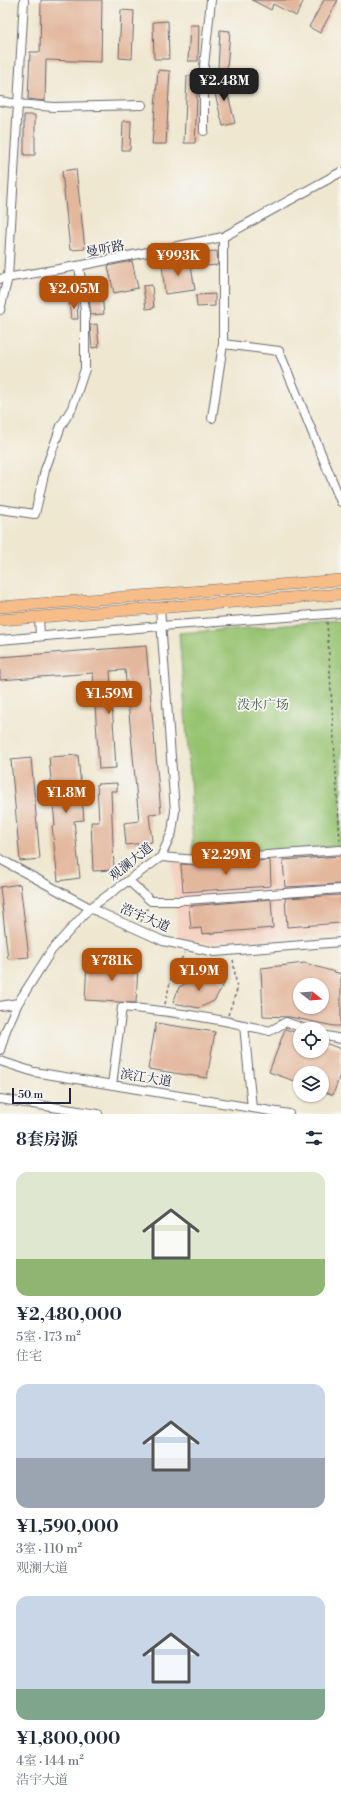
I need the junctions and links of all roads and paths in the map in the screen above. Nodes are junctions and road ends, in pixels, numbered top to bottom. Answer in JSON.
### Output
{"nodes":[{"id":1,"x":24,"y":0,"type":"edge"},
{"id":2,"x":210,"y":0,"type":"edge"},
{"id":3,"x":0,"y":101,"type":"edge"},
{"id":4,"x":17,"y":104,"type":"junction"},
{"id":5,"x":142,"y":105,"type":"dead end"},
{"id":6,"x":204,"y":131,"type":"dead end"},
{"id":7,"x":341,"y":172,"type":"edge"},
{"id":8,"x":223,"y":237,"type":"junction"},
{"id":9,"x":80,"y":266,"type":"junction"},
{"id":10,"x":4,"y":278,"type":"edge"},
{"id":11,"x":0,"y":310,"type":"edge"},
{"id":12,"x":223,"y":344,"type":"junction"},
{"id":13,"x":212,"y":418,"type":"dead end"},
{"id":14,"x":341,"y":502,"type":"edge"},
{"id":15,"x":0,"y":509,"type":"edge"},
{"id":16,"x":341,"y":580,"type":"edge"},
{"id":17,"x":341,"y":594,"type":"edge"},
{"id":18,"x":326,"y":596,"type":"junction"},
{"id":19,"x":341,"y":599,"type":"edge"},
{"id":20,"x":0,"y":607,"type":"edge"},
{"id":21,"x":160,"y":608,"type":"junction"},
{"id":22,"x":341,"y":613,"type":"edge"},
{"id":23,"x":326,"y":614,"type":"junction"},
{"id":24,"x":39,"y":617,"type":"junction"},
{"id":25,"x":0,"y":620,"type":"edge"},
{"id":26,"x":161,"y":626,"type":"junction"},
{"id":27,"x":40,"y":636,"type":"junction"},
{"id":28,"x":0,"y":640,"type":"edge"},
{"id":29,"x":341,"y":848,"type":"edge"},
{"id":30,"x":161,"y":857,"type":"junction"},
{"id":31,"x":0,"y":859,"type":"edge"},
{"id":32,"x":129,"y":880,"type":"junction"},
{"id":33,"x":341,"y":889,"type":"edge"},
{"id":34,"x":151,"y":901,"type":"junction"},
{"id":35,"x":90,"y":908,"type":"junction"},
{"id":36,"x":137,"y":929,"type":"junction"},
{"id":37,"x":341,"y":942,"type":"edge"},
{"id":38,"x":190,"y":946,"type":"junction"},
{"id":39,"x":232,"y":950,"type":"junction"},
{"id":40,"x":18,"y":1003,"type":"junction"},
{"id":41,"x":0,"y":1006,"type":"edge"},
{"id":42,"x":164,"y":1010,"type":"junction"},
{"id":43,"x":226,"y":1021,"type":"junction"},
{"id":44,"x":244,"y":1025,"type":"junction"},
{"id":45,"x":293,"y":1025,"type":"edge"},
{"id":46,"x":329,"y":1036,"type":"edge"},
{"id":47,"x":341,"y":1039,"type":"edge"},
{"id":48,"x":0,"y":1050,"type":"edge"},
{"id":49,"x":0,"y":1061,"type":"edge"},
{"id":50,"x":112,"y":1085,"type":"junction"},
{"id":51,"x":0,"y":1099,"type":"edge"},
{"id":52,"x":252,"y":1108,"type":"junction"},
{"id":53,"x":98,"y":1114,"type":"edge"},
{"id":54,"x":289,"y":1114,"type":"edge"}],
"edges":[{"from":1,"to":4,"type":"street"},
{"from":2,"to":6,"type":"street"},
{"from":3,"to":4,"type":"street"},
{"from":4,"to":5,"type":"street"},
{"from":4,"to":10,"type":"street"},
{"from":7,"to":8,"type":"street","name":"曼听路"},
{"from":8,"to":9,"type":"street","name":"曼听路"},
{"from":8,"to":12,"type":"street"},
{"from":9,"to":10,"type":"street","name":"曼听路"},
{"from":9,"to":15,"type":"street"},
{"from":10,"to":11,"type":"street"},
{"from":12,"to":13,"type":"street"},
{"from":12,"to":14,"type":"street"},
{"from":16,"to":20,"type":"highway"},
{"from":17,"to":18,"type":"highway"},
{"from":18,"to":19,"type":"highway"},
{"from":18,"to":21,"type":"highway"},
{"from":21,"to":24,"type":"highway"},
{"from":21,"to":26,"type":"street","name":"观澜大道"},
{"from":22,"to":23,"type":"street"},
{"from":23,"to":26,"type":"street"},
{"from":23,"to":29,"type":"path"},
{"from":24,"to":25,"type":"highway"},
{"from":24,"to":27,"type":"street"},
{"from":26,"to":27,"type":"street"},
{"from":26,"to":30,"type":"street","name":"观澜大道"},
{"from":27,"to":28,"type":"street"},
{"from":29,"to":30,"type":"street"},
{"from":30,"to":32,"type":"street","name":"观澜大道"},
{"from":31,"to":35,"type":"street","name":"浩宇大道"},
{"from":32,"to":34,"type":"street"},
{"from":32,"to":35,"type":"street","name":"观澜大道"},
{"from":33,"to":34,"type":"street"},
{"from":34,"to":36,"type":"path"},
{"from":35,"to":36,"type":"street","name":"浩宇大道"},
{"from":35,"to":40,"type":"street","name":"观澜大道"},
{"from":36,"to":38,"type":"street","name":"浩宇大道"},
{"from":37,"to":39,"type":"street","name":"浩宇大道"},
{"from":38,"to":39,"type":"street","name":"浩宇大道"},
{"from":38,"to":42,"type":"path"},
{"from":39,"to":43,"type":"path"},
{"from":40,"to":41,"type":"street"},
{"from":40,"to":48,"type":"street","name":"观澜大道"},
{"from":42,"to":43,"type":"street"},
{"from":42,"to":50,"type":"street"},
{"from":43,"to":44,"type":"street"},
{"from":44,"to":45,"type":"street"},
{"from":44,"to":52,"type":"street"},
{"from":46,"to":47,"type":"street"},
{"from":49,"to":50,"type":"street","name":"滨江大道"},
{"from":50,"to":52,"type":"street","name":"滨江大道"},
{"from":51,"to":53,"type":"street"},
{"from":52,"to":54,"type":"street","name":"滨江大道"}]}
